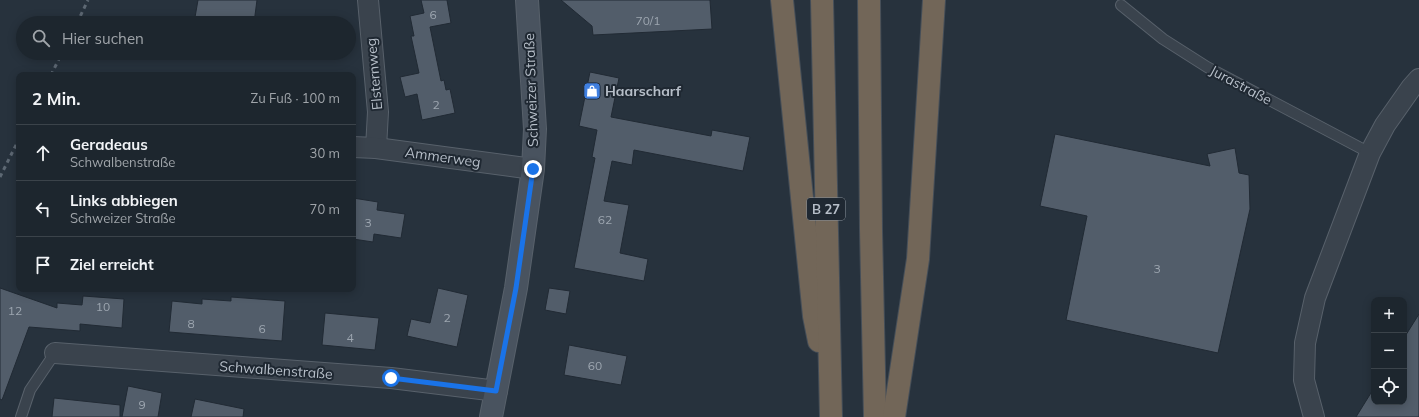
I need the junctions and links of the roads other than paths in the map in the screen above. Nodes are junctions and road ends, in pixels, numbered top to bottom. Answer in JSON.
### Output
{"nodes":[{"id":1,"x":368,"y":0,"type":"edge"},
{"id":2,"x":527,"y":0,"type":"edge"},
{"id":3,"x":782,"y":0,"type":"edge"},
{"id":4,"x":822,"y":0,"type":"edge"},
{"id":5,"x":869,"y":0,"type":"edge"},
{"id":6,"x":934,"y":0,"type":"edge"},
{"id":7,"x":1121,"y":4,"type":"dead end"},
{"id":8,"x":1419,"y":79,"type":"edge"},
{"id":9,"x":356,"y":146,"type":"edge"},
{"id":10,"x":376,"y":148,"type":"junction"},
{"id":11,"x":1370,"y":153,"type":"junction"},
{"id":12,"x":533,"y":169,"type":"junction"},
{"id":13,"x":55,"y":354,"type":"joint"},
{"id":14,"x":496,"y":391,"type":"junction"},
{"id":15,"x":831,"y":410,"type":"edge"},
{"id":16,"x":21,"y":417,"type":"edge"},
{"id":17,"x":491,"y":417,"type":"edge"},
{"id":18,"x":875,"y":417,"type":"edge"},
{"id":19,"x":894,"y":417,"type":"edge"},
{"id":20,"x":1314,"y":417,"type":"edge"}],
"edges":[{"from":1,"to":10,"type":"street","name":"Elsternweg"},
{"from":2,"to":12,"type":"street","name":"Schweizer Straße"},
{"from":3,"to":15,"type":"highway"},
{"from":4,"to":15,"type":"highway","number":"B 27"},
{"from":5,"to":18,"type":"highway"},
{"from":6,"to":19,"type":"highway"},
{"from":7,"to":11,"type":"lane","name":"Jurastraße"},
{"from":8,"to":11,"type":"street"},
{"from":9,"to":10,"type":"street","name":"Ammerweg"},
{"from":10,"to":12,"type":"street","name":"Ammerweg"},
{"from":11,"to":20,"type":"street"},
{"from":12,"to":14,"type":"street","name":"Schweizer Straße"},
{"from":13,"to":14,"type":"street","name":"Schwalbenstraße"},
{"from":13,"to":16,"type":"lane"},
{"from":14,"to":17,"type":"street","name":"Schweizer Straße"}]}
